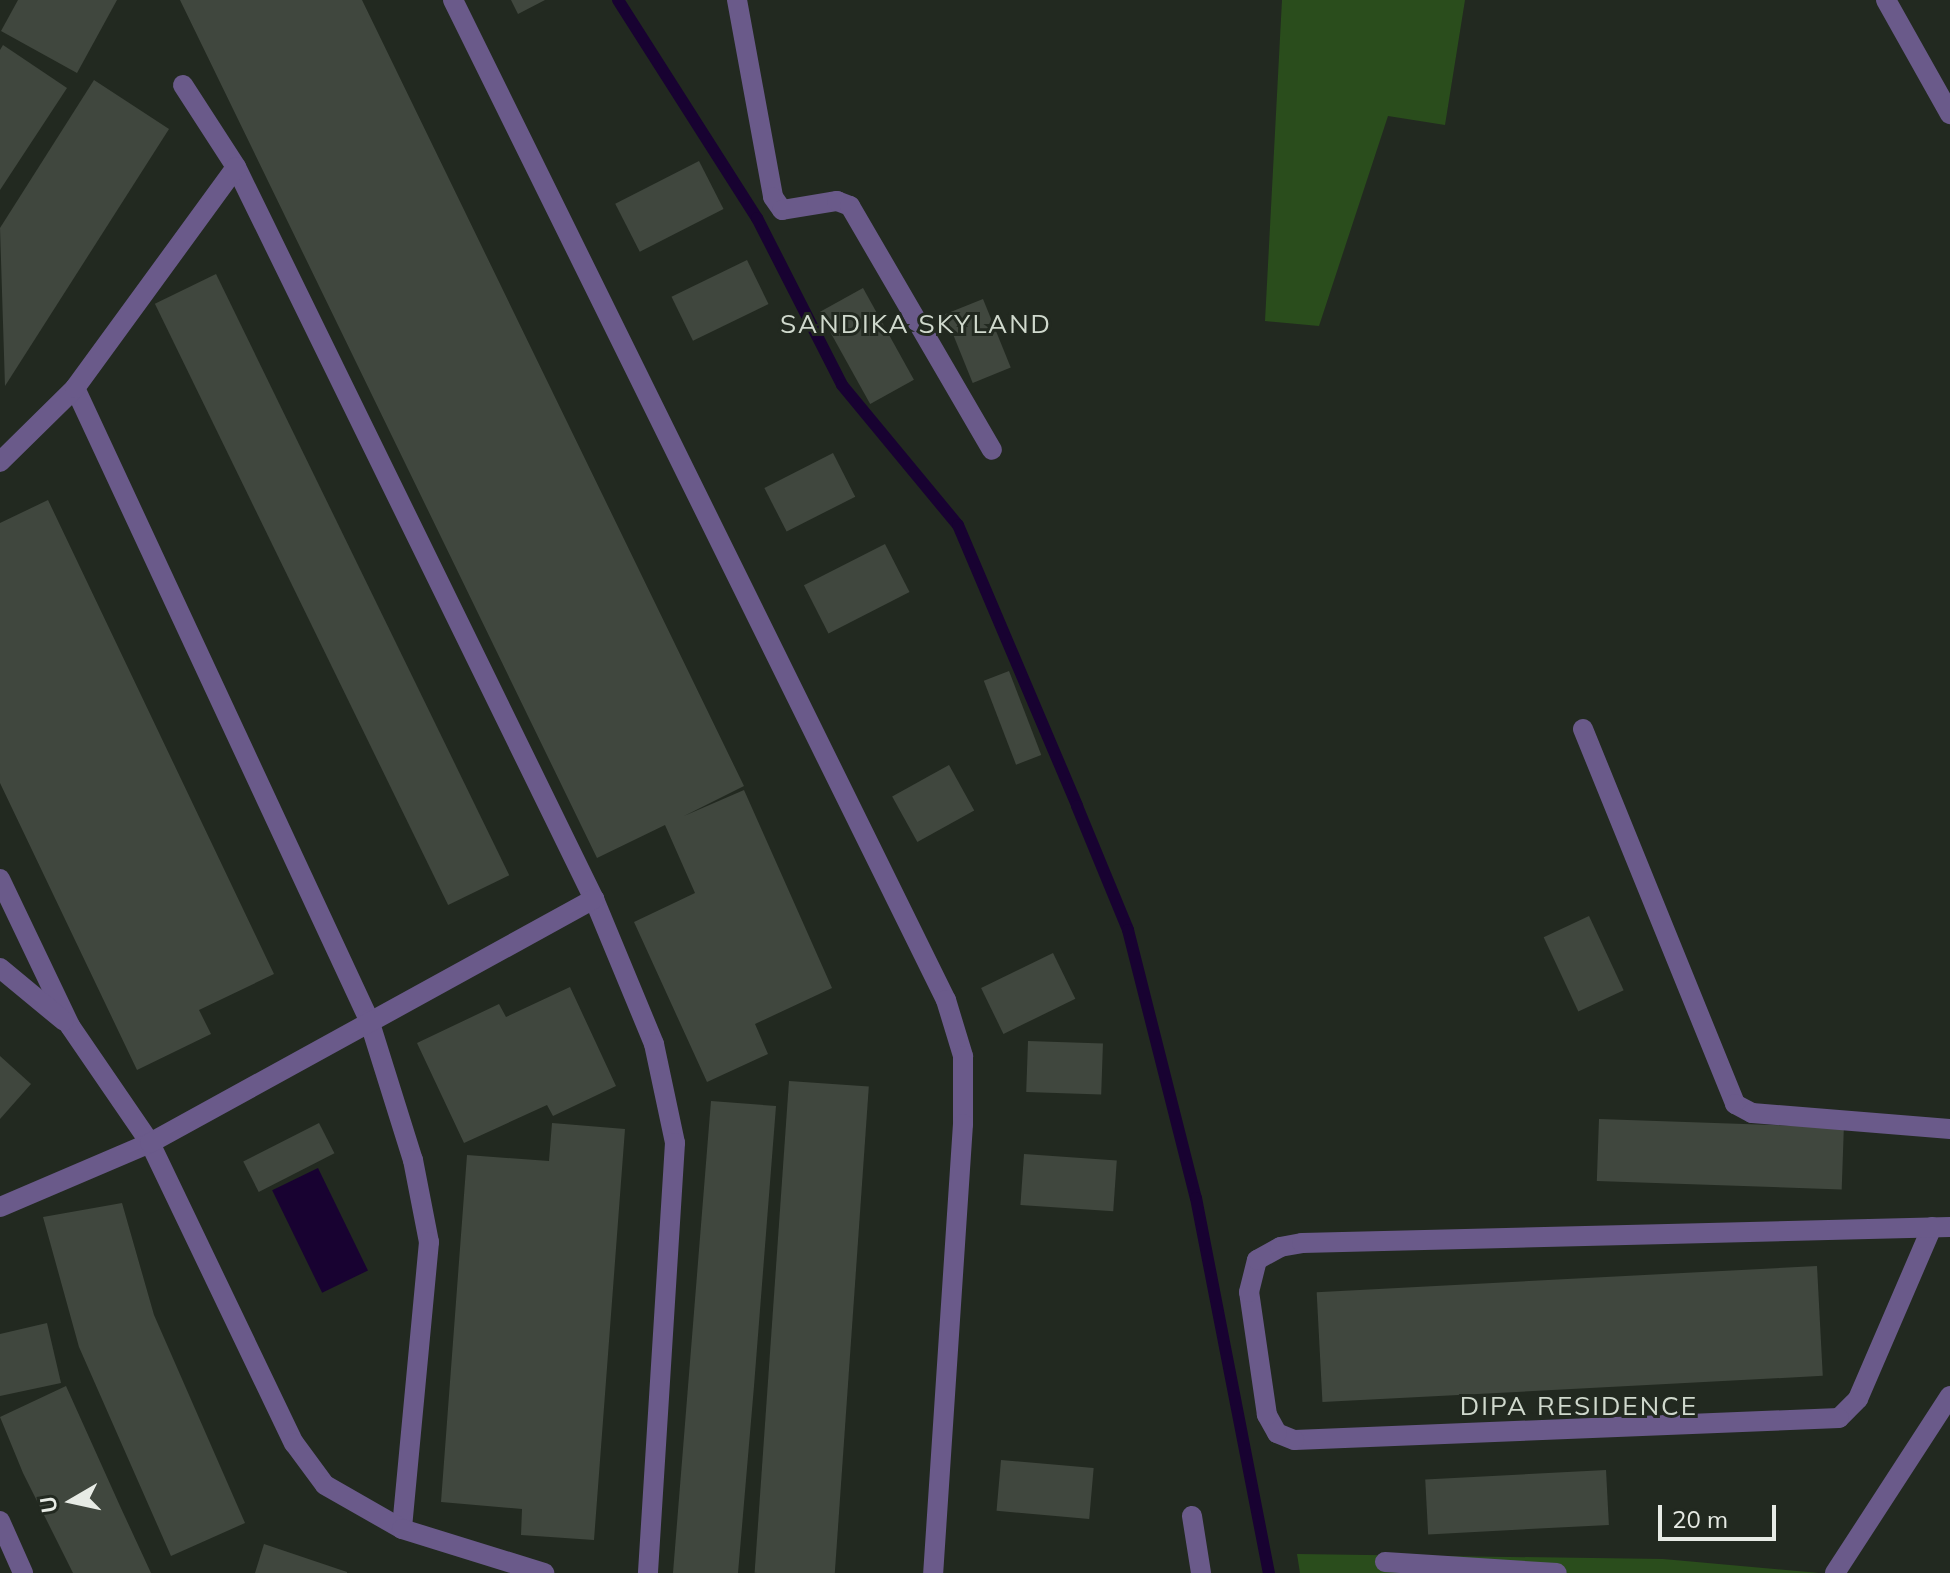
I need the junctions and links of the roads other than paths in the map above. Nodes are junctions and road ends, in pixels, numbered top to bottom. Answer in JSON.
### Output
{"nodes":[{"id":1,"x":453,"y":0,"type":"edge"},
{"id":2,"x":737,"y":0,"type":"edge"},
{"id":3,"x":1886,"y":0,"type":"edge"},
{"id":4,"x":183,"y":85,"type":"dead end"},
{"id":5,"x":1950,"y":114,"type":"edge"},
{"id":6,"x":236,"y":167,"type":"junction"},
{"id":7,"x":75,"y":388,"type":"junction"},
{"id":8,"x":992,"y":450,"type":"dead end"},
{"id":9,"x":0,"y":462,"type":"edge"},
{"id":10,"x":1583,"y":729,"type":"dead end"},
{"id":11,"x":0,"y":879,"type":"edge"},
{"id":12,"x":594,"y":899,"type":"junction"},
{"id":13,"x":0,"y":968,"type":"edge"},
{"id":14,"x":369,"y":1020,"type":"junction"},
{"id":15,"x":70,"y":1026,"type":"junction"},
{"id":16,"x":1950,"y":1129,"type":"edge"},
{"id":17,"x":150,"y":1143,"type":"junction"},
{"id":18,"x":0,"y":1207,"type":"edge"},
{"id":19,"x":1941,"y":1227,"type":"edge"},
{"id":20,"x":1950,"y":1396,"type":"edge"},
{"id":21,"x":1192,"y":1516,"type":"dead end"},
{"id":22,"x":0,"y":1521,"type":"edge"},
{"id":23,"x":402,"y":1529,"type":"junction"},
{"id":24,"x":1385,"y":1562,"type":"dead end"},
{"id":25,"x":1492,"y":1571,"type":"edge"},
{"id":26,"x":23,"y":1573,"type":"edge"},
{"id":27,"x":544,"y":1573,"type":"edge"},
{"id":28,"x":648,"y":1573,"type":"edge"},
{"id":29,"x":933,"y":1573,"type":"edge"},
{"id":30,"x":1201,"y":1573,"type":"edge"},
{"id":31,"x":1557,"y":1573,"type":"edge"},
{"id":32,"x":1835,"y":1573,"type":"edge"}],
"edges":[{"from":1,"to":29,"type":"street"},
{"from":2,"to":8,"type":"street"},
{"from":3,"to":5,"type":"street"},
{"from":4,"to":6,"type":"street"},
{"from":6,"to":7,"type":"street"},
{"from":6,"to":12,"type":"street"},
{"from":7,"to":9,"type":"street"},
{"from":7,"to":14,"type":"street"},
{"from":10,"to":16,"type":"street"},
{"from":11,"to":15,"type":"street"},
{"from":12,"to":14,"type":"street"},
{"from":12,"to":28,"type":"street"},
{"from":13,"to":15,"type":"street"},
{"from":14,"to":17,"type":"street"},
{"from":14,"to":23,"type":"street"},
{"from":15,"to":17,"type":"street"},
{"from":17,"to":18,"type":"street"},
{"from":17,"to":23,"type":"street"},
{"from":19,"to":19,"type":"street"},
{"from":20,"to":32,"type":"street"},
{"from":21,"to":30,"type":"street"},
{"from":22,"to":26,"type":"street"},
{"from":23,"to":27,"type":"street"},
{"from":24,"to":25,"type":"street"},
{"from":25,"to":31,"type":"street"}]}
